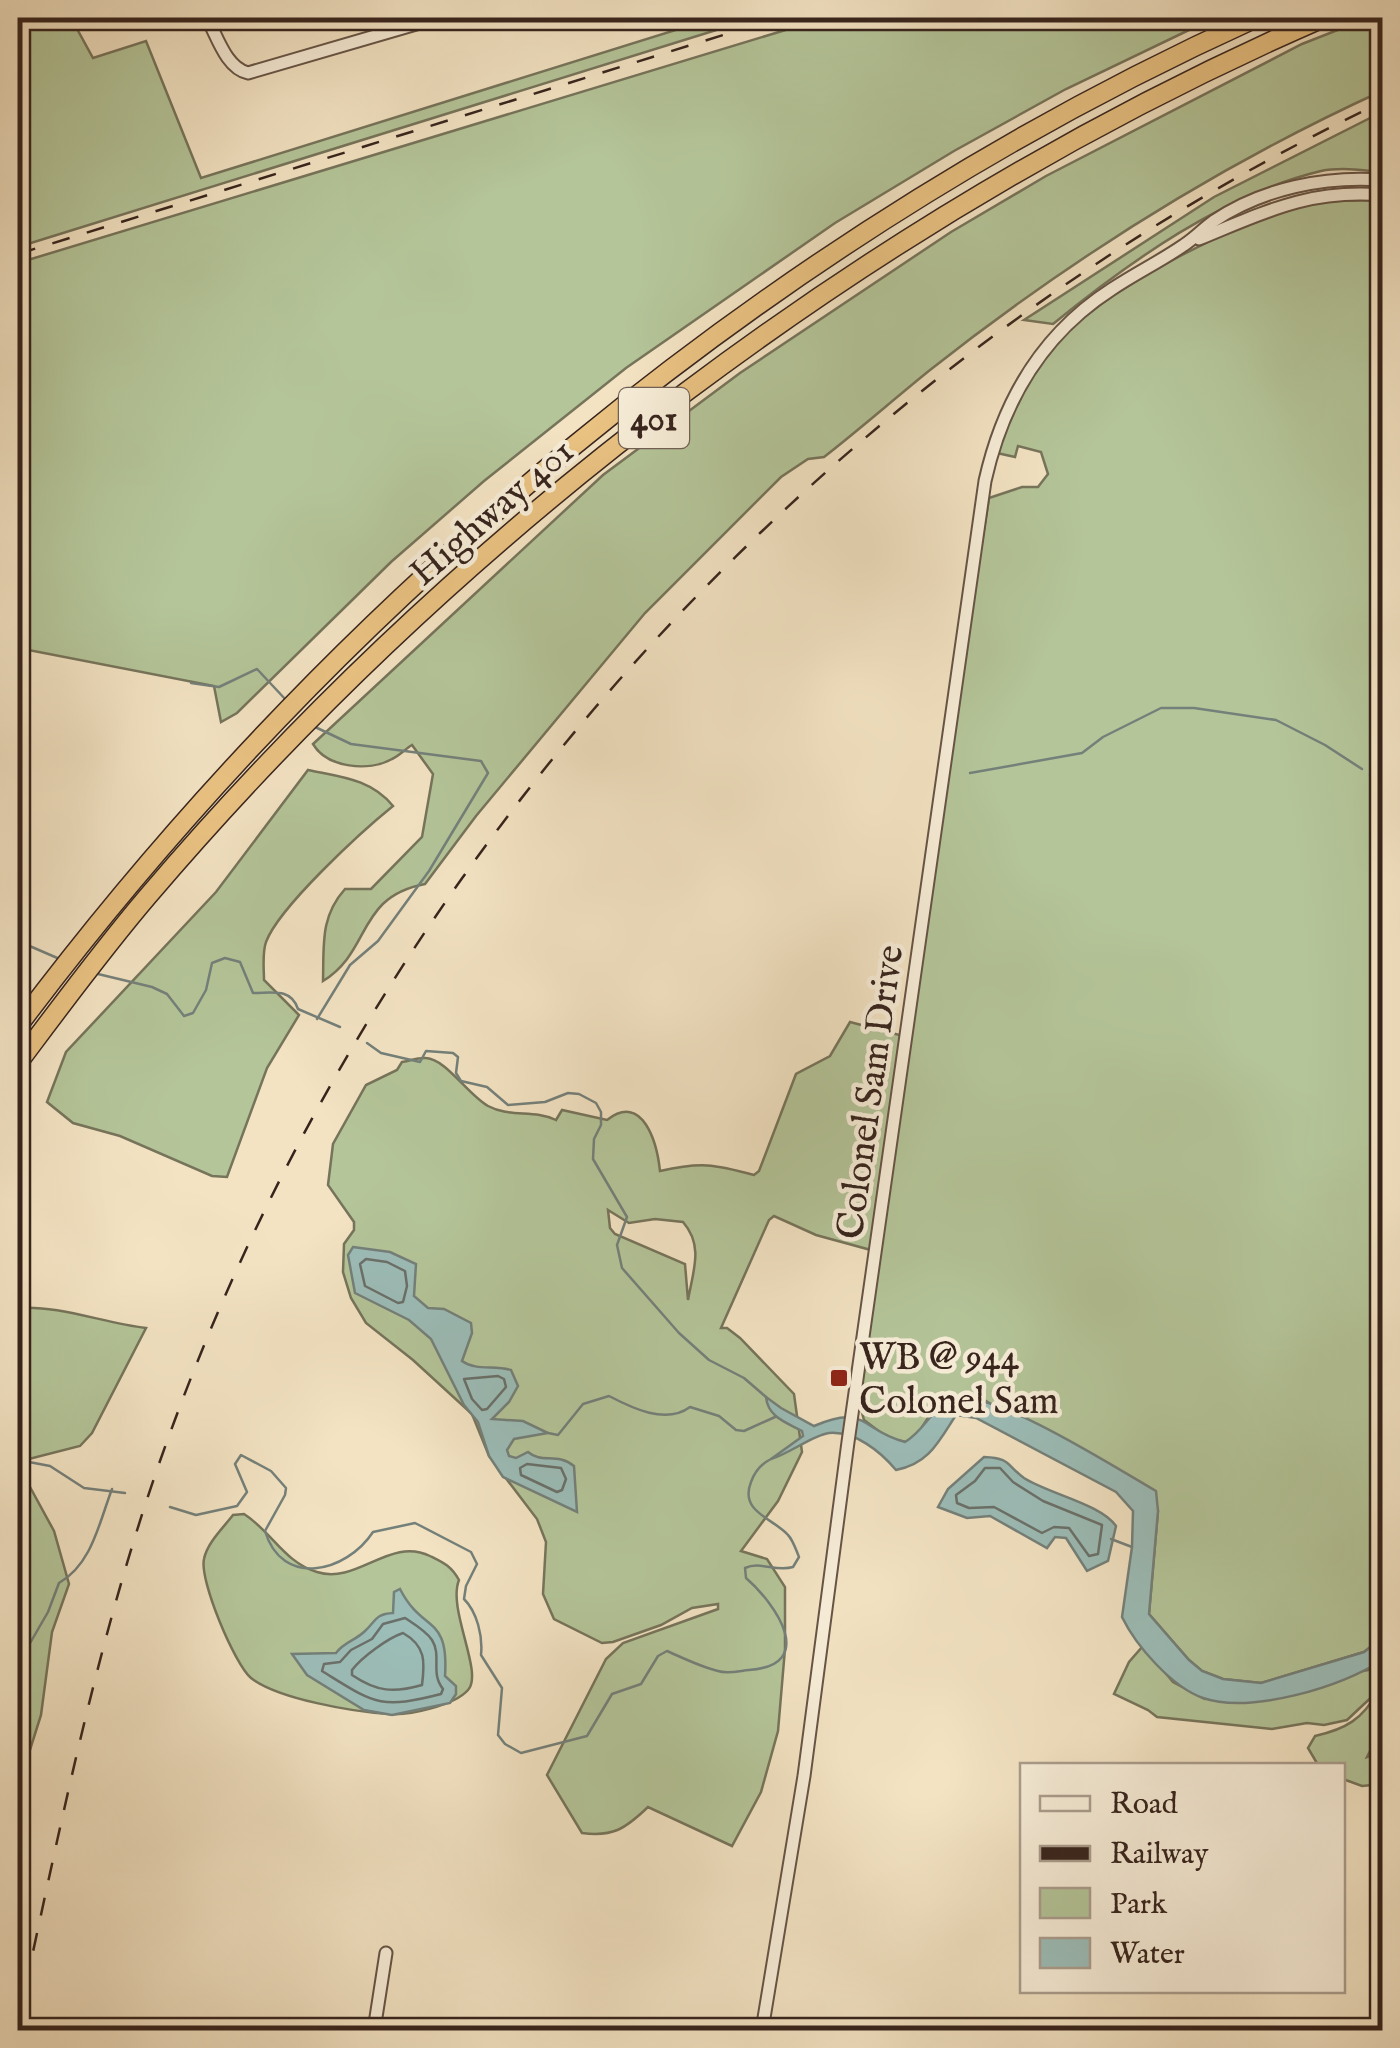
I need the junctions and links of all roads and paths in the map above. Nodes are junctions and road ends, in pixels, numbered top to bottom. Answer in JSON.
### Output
{"nodes":[{"id":1,"x":207,"y":18,"type":"edge"},
{"id":2,"x":436,"y":18,"type":"edge"},
{"id":3,"x":1256,"y":18,"type":"edge"},
{"id":4,"x":1323,"y":18,"type":"edge"},
{"id":5,"x":1382,"y":180,"type":"edge"},
{"id":6,"x":1382,"y":195,"type":"edge"},
{"id":7,"x":1186,"y":244,"type":"junction"},
{"id":8,"x":18,"y":1026,"type":"edge"},
{"id":9,"x":18,"y":1063,"type":"edge"},
{"id":10,"x":386,"y":1953,"type":"dead end"},
{"id":11,"x":374,"y":2030,"type":"edge"},
{"id":12,"x":762,"y":2030,"type":"edge"}],
"edges":[{"from":1,"to":2,"type":"street"},
{"from":3,"to":8,"type":"highway","name":"Highway 401","number":"401"},
{"from":4,"to":9,"type":"highway","name":"Highway 401","number":"401"},
{"from":5,"to":7,"type":"street","name":"Colonel Sam Drive"},
{"from":6,"to":7,"type":"street","name":"Colonel Sam Drive"},
{"from":7,"to":12,"type":"street","name":"Colonel Sam Drive"},
{"from":10,"to":11,"type":"street"}]}
